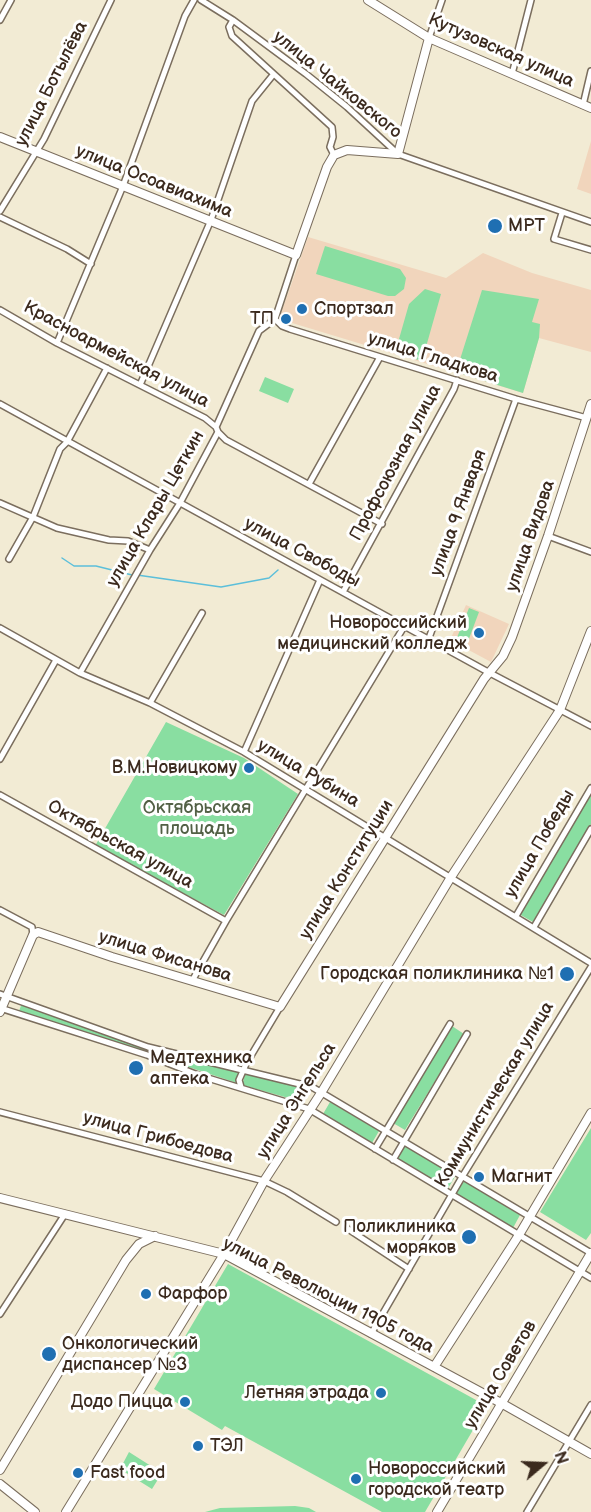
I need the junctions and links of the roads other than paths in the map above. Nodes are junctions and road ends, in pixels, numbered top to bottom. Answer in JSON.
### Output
{"nodes":[{"id":1,"x":11,"y":0,"type":"edge"},
{"id":2,"x":111,"y":0,"type":"edge"},
{"id":3,"x":194,"y":0,"type":"edge"},
{"id":4,"x":201,"y":0,"type":"edge"},
{"id":5,"x":369,"y":0,"type":"edge"},
{"id":6,"x":442,"y":0,"type":"edge"},
{"id":7,"x":531,"y":0,"type":"edge"},
{"id":8,"x":0,"y":20,"type":"edge"},
{"id":9,"x":233,"y":21,"type":"junction"},
{"id":10,"x":429,"y":38,"type":"junction"},
{"id":11,"x":591,"y":70,"type":"edge"},
{"id":12,"x":512,"y":74,"type":"junction"},
{"id":13,"x":273,"y":75,"type":"junction"},
{"id":14,"x":587,"y":106,"type":"edge"},
{"id":15,"x":0,"y":137,"type":"edge"},
{"id":16,"x":36,"y":151,"type":"junction"},
{"id":17,"x":398,"y":154,"type":"junction"},
{"id":18,"x":334,"y":155,"type":"junction"},
{"id":19,"x":123,"y":186,"type":"junction"},
{"id":20,"x":0,"y":211,"type":"edge"},
{"id":21,"x":562,"y":213,"type":"junction"},
{"id":22,"x":0,"y":217,"type":"edge"},
{"id":23,"x":211,"y":220,"type":"junction"},
{"id":24,"x":591,"y":222,"type":"edge"},
{"id":25,"x":591,"y":250,"type":"edge"},
{"id":26,"x":296,"y":255,"type":"junction"},
{"id":27,"x":91,"y":264,"type":"junction"},
{"id":28,"x":0,"y":310,"type":"edge"},
{"id":29,"x":275,"y":319,"type":"junction"},
{"id":30,"x":57,"y":343,"type":"junction"},
{"id":31,"x":380,"y":357,"type":"junction"},
{"id":32,"x":107,"y":368,"type":"junction"},
{"id":33,"x":457,"y":380,"type":"junction"},
{"id":34,"x":140,"y":385,"type":"junction"},
{"id":35,"x":516,"y":399,"type":"junction"},
{"id":36,"x":0,"y":404,"type":"edge"},
{"id":37,"x":591,"y":404,"type":"edge"},
{"id":38,"x":587,"y":418,"type":"junction"},
{"id":39,"x":217,"y":430,"type":"junction"},
{"id":40,"x":67,"y":442,"type":"junction"},
{"id":41,"x":309,"y":484,"type":"junction"},
{"id":42,"x":0,"y":502,"type":"edge"},
{"id":43,"x":180,"y":503,"type":"junction"},
{"id":44,"x":33,"y":517,"type":"junction"},
{"id":45,"x":382,"y":524,"type":"junction"},
{"id":46,"x":548,"y":536,"type":"junction"},
{"id":47,"x":150,"y":550,"type":"junction"},
{"id":48,"x":591,"y":552,"type":"edge"},
{"id":49,"x":9,"y":559,"type":"dead end"},
{"id":50,"x":320,"y":579,"type":"junction"},
{"id":51,"x":343,"y":592,"type":"junction"},
{"id":52,"x":202,"y":613,"type":"dead end"},
{"id":53,"x":405,"y":625,"type":"junction"},
{"id":54,"x":0,"y":628,"type":"edge"},
{"id":55,"x":591,"y":631,"type":"edge"},
{"id":56,"x":429,"y":638,"type":"junction"},
{"id":57,"x":56,"y":660,"type":"junction"},
{"id":58,"x":488,"y":672,"type":"junction"},
{"id":59,"x":80,"y":673,"type":"junction"},
{"id":60,"x":150,"y":703,"type":"junction"},
{"id":61,"x":560,"y":710,"type":"junction"},
{"id":62,"x":591,"y":726,"type":"edge"},
{"id":63,"x":244,"y":752,"type":"junction"},
{"id":64,"x":0,"y":759,"type":"edge"},
{"id":65,"x":591,"y":788,"type":"edge"},
{"id":66,"x":305,"y":790,"type":"junction"},
{"id":67,"x":0,"y":795,"type":"edge"},
{"id":68,"x":591,"y":829,"type":"edge"},
{"id":69,"x":384,"y":837,"type":"junction"},
{"id":70,"x":451,"y":877,"type":"junction"},
{"id":71,"x":0,"y":910,"type":"edge"},
{"id":72,"x":516,"y":916,"type":"junction"},
{"id":73,"x":226,"y":921,"type":"junction"},
{"id":74,"x":534,"y":927,"type":"junction"},
{"id":75,"x":38,"y":932,"type":"junction"},
{"id":76,"x":591,"y":965,"type":"edge"},
{"id":77,"x":192,"y":981,"type":"junction"},
{"id":78,"x":4,"y":995,"type":"edge"},
{"id":79,"x":280,"y":1007,"type":"junction"},
{"id":80,"x":1,"y":1009,"type":"edge"},
{"id":81,"x":450,"y":1024,"type":"dead end"},
{"id":82,"x":467,"y":1034,"type":"dead end"},
{"id":83,"x":244,"y":1069,"type":"junction"},
{"id":84,"x":241,"y":1088,"type":"junction"},
{"id":85,"x":321,"y":1093,"type":"junction"},
{"id":86,"x":309,"y":1109,"type":"junction"},
{"id":87,"x":0,"y":1112,"type":"edge"},
{"id":88,"x":591,"y":1113,"type":"edge"},
{"id":89,"x":385,"y":1131,"type":"junction"},
{"id":90,"x":403,"y":1142,"type":"junction"},
{"id":91,"x":375,"y":1149,"type":"junction"},
{"id":92,"x":393,"y":1160,"type":"junction"},
{"id":93,"x":462,"y":1177,"type":"junction"},
{"id":94,"x":264,"y":1181,"type":"junction"},
{"id":95,"x":451,"y":1195,"type":"junction"},
{"id":96,"x":0,"y":1198,"type":"edge"},
{"id":97,"x":65,"y":1214,"type":"junction"},
{"id":98,"x":530,"y":1217,"type":"junction"},
{"id":99,"x":336,"y":1222,"type":"dead end"},
{"id":100,"x":348,"y":1229,"type":"dead end"},
{"id":101,"x":519,"y":1235,"type":"junction"},
{"id":102,"x":155,"y":1236,"type":"junction"},
{"id":103,"x":591,"y":1253,"type":"edge"},
{"id":104,"x":224,"y":1254,"type":"junction"},
{"id":105,"x":408,"y":1269,"type":"junction"},
{"id":106,"x":580,"y":1272,"type":"junction"},
{"id":107,"x":591,"y":1278,"type":"edge"},
{"id":108,"x":0,"y":1314,"type":"edge"},
{"id":109,"x":371,"y":1334,"type":"junction"},
{"id":110,"x":434,"y":1367,"type":"junction"},
{"id":111,"x":501,"y":1403,"type":"junction"},
{"id":112,"x":591,"y":1404,"type":"edge"},
{"id":113,"x":569,"y":1442,"type":"junction"},
{"id":114,"x":591,"y":1454,"type":"edge"},
{"id":115,"x":0,"y":1470,"type":"edge"},
{"id":116,"x":0,"y":1484,"type":"edge"},
{"id":117,"x":35,"y":1512,"type":"edge"},
{"id":118,"x":66,"y":1512,"type":"edge"},
{"id":119,"x":437,"y":1512,"type":"edge"},
{"id":120,"x":527,"y":1512,"type":"edge"}],
"edges":[{"from":1,"to":8,"type":"street"},
{"from":2,"to":16,"type":"street","name":"улица Ботылёва"},
{"from":3,"to":19,"type":"street"},
{"from":4,"to":9,"type":"street","name":"улица Чайковского"},
{"from":5,"to":10,"type":"street","name":"Кутузовская улица"},
{"from":6,"to":10,"type":"street"},
{"from":7,"to":12,"type":"street"},
{"from":9,"to":13,"type":"street","name":"улица Чайковского"},
{"from":9,"to":17,"type":"street","name":"улица Чайковского"},
{"from":10,"to":12,"type":"street","name":"Кутузовская улица"},
{"from":10,"to":17,"type":"street"},
{"from":11,"to":14,"type":"street"},
{"from":12,"to":14,"type":"street","name":"Кутузовская улица"},
{"from":13,"to":18,"type":"street","name":"улица Чайковского"},
{"from":13,"to":23,"type":"street"},
{"from":15,"to":16,"type":"street","name":"улица Осоавиахима"},
{"from":16,"to":19,"type":"street","name":"улица Осоавиахима"},
{"from":16,"to":20,"type":"street","name":"улица Ботылёва"},
{"from":17,"to":18,"type":"street"},
{"from":17,"to":21,"type":"street","name":"улица Чайковского"},
{"from":18,"to":26,"type":"street","name":"улица Клары Цеткин"},
{"from":19,"to":23,"type":"street","name":"улица Осоавиахима"},
{"from":19,"to":27,"type":"street"},
{"from":21,"to":24,"type":"street","name":"улица Чайковского"},
{"from":21,"to":25,"type":"street"},
{"from":22,"to":27,"type":"street"},
{"from":23,"to":26,"type":"street","name":"улица Осоавиахима"},
{"from":23,"to":34,"type":"street"},
{"from":26,"to":29,"type":"street","name":"улица Клары Цеткин"},
{"from":27,"to":30,"type":"street"},
{"from":28,"to":30,"type":"street","name":"Красноармейская улица"},
{"from":29,"to":31,"type":"street","name":"улица Гладкова"},
{"from":29,"to":39,"type":"street","name":"улица Клары Цеткин"},
{"from":30,"to":32,"type":"street","name":"Красноармейская улица"},
{"from":31,"to":33,"type":"street","name":"улица Гладкова"},
{"from":31,"to":41,"type":"street"},
{"from":32,"to":34,"type":"street","name":"Красноармейская улица"},
{"from":32,"to":40,"type":"street"},
{"from":33,"to":35,"type":"street","name":"улица Гладкова"},
{"from":33,"to":45,"type":"street","name":"Профсоюзная улица"},
{"from":34,"to":39,"type":"street","name":"Красноармейская улица"},
{"from":35,"to":38,"type":"street","name":"улица Гладкова"},
{"from":35,"to":56,"type":"street","name":"улица 9 Января"},
{"from":36,"to":40,"type":"street","name":"улица Свободы"},
{"from":37,"to":38,"type":"street","name":"улица Видова"},
{"from":38,"to":46,"type":"street","name":"улица Видова"},
{"from":39,"to":41,"type":"street","name":"Красноармейская улица"},
{"from":39,"to":43,"type":"street","name":"улица Клары Цеткин"},
{"from":40,"to":43,"type":"street","name":"улица Свободы"},
{"from":40,"to":44,"type":"street"},
{"from":41,"to":45,"type":"street","name":"Красноармейская улица"},
{"from":42,"to":44,"type":"street"},
{"from":43,"to":47,"type":"street","name":"улица Клары Цеткин"},
{"from":43,"to":50,"type":"street","name":"улица Свободы"},
{"from":44,"to":47,"type":"street"},
{"from":44,"to":49,"type":"street"},
{"from":45,"to":51,"type":"street","name":"Профсоюзная улица"},
{"from":46,"to":48,"type":"street"},
{"from":46,"to":58,"type":"street","name":"улица Видова"},
{"from":47,"to":59,"type":"street","name":"улица Клары Цеткин"},
{"from":50,"to":51,"type":"street","name":"улица Свободы"},
{"from":50,"to":63,"type":"street"},
{"from":51,"to":53,"type":"street","name":"улица Свободы"},
{"from":52,"to":60,"type":"street"},
{"from":53,"to":56,"type":"street","name":"улица Свободы"},
{"from":53,"to":66,"type":"street"},
{"from":54,"to":57,"type":"street","name":"улица Рубина"},
{"from":55,"to":61,"type":"street","name":"улица Энгельса"},
{"from":56,"to":58,"type":"street","name":"улица Свободы"},
{"from":57,"to":59,"type":"street","name":"улица Рубина"},
{"from":57,"to":64,"type":"street"},
{"from":58,"to":61,"type":"street","name":"улица Свободы"},
{"from":58,"to":69,"type":"street","name":"улица Конституции"},
{"from":59,"to":60,"type":"street","name":"улица Рубина"},
{"from":60,"to":63,"type":"street","name":"улица Рубина"},
{"from":61,"to":62,"type":"street","name":"улица Свободы"},
{"from":61,"to":70,"type":"street","name":"улица Энгельса"},
{"from":63,"to":66,"type":"street","name":"улица Рубина"},
{"from":65,"to":72,"type":"street","name":"улица Победы"},
{"from":66,"to":69,"type":"street","name":"улица Рубина"},
{"from":66,"to":73,"type":"street"},
{"from":67,"to":73,"type":"street","name":"Октябрьская улица"},
{"from":68,"to":74,"type":"street","name":"улица Победы"},
{"from":69,"to":70,"type":"street","name":"улица Рубина"},
{"from":69,"to":79,"type":"street","name":"улица Конституции"},
{"from":70,"to":72,"type":"street","name":"улица Рубина"},
{"from":70,"to":85,"type":"street","name":"улица Энгельса"},
{"from":71,"to":75,"type":"street","name":"улица Фисанова"},
{"from":72,"to":74,"type":"street","name":"улица Рубина"},
{"from":73,"to":77,"type":"street"},
{"from":74,"to":76,"type":"street","name":"улица Рубина"},
{"from":75,"to":77,"type":"street","name":"улица Фисанова"},
{"from":75,"to":78,"type":"street"},
{"from":76,"to":93,"type":"street","name":"Коммунистическая улица"},
{"from":77,"to":79,"type":"street","name":"улица Фисанова"},
{"from":78,"to":80,"type":"street"},
{"from":78,"to":83,"type":"street"},
{"from":79,"to":83,"type":"street","name":"улица Конституции"},
{"from":80,"to":84,"type":"street"},
{"from":81,"to":89,"type":"street"},
{"from":82,"to":90,"type":"street"},
{"from":83,"to":84,"type":"street","name":"улица Конституции"},
{"from":83,"to":85,"type":"street"},
{"from":84,"to":86,"type":"street"},
{"from":85,"to":86,"type":"street","name":"улица Энгельса"},
{"from":85,"to":89,"type":"street"},
{"from":86,"to":91,"type":"street"},
{"from":86,"to":94,"type":"street","name":"улица Энгельса"},
{"from":87,"to":94,"type":"street","name":"улица Грибоедова"},
{"from":88,"to":98,"type":"street"},
{"from":89,"to":90,"type":"street"},
{"from":89,"to":91,"type":"street"},
{"from":90,"to":92,"type":"street"},
{"from":90,"to":93,"type":"street"},
{"from":91,"to":92,"type":"street"},
{"from":92,"to":95,"type":"street"},
{"from":93,"to":95,"type":"street","name":"Коммунистическая улица"},
{"from":93,"to":98,"type":"street"},
{"from":94,"to":99,"type":"street","name":"улица Грибоедова"},
{"from":94,"to":104,"type":"street","name":"улица Энгельса"},
{"from":95,"to":101,"type":"street"},
{"from":95,"to":105,"type":"street","name":"Коммунистическая улица"},
{"from":96,"to":97,"type":"street","name":"улица Революции 1905 года"},
{"from":97,"to":102,"type":"street","name":"улица Революции 1905 года"},
{"from":97,"to":108,"type":"street"},
{"from":98,"to":101,"type":"street"},
{"from":98,"to":103,"type":"street"},
{"from":100,"to":105,"type":"street"},
{"from":101,"to":106,"type":"street"},
{"from":101,"to":110,"type":"street"},
{"from":102,"to":104,"type":"street","name":"улица Революции 1905 года"},
{"from":102,"to":115,"type":"street"},
{"from":103,"to":106,"type":"street","name":"улица Советов"},
{"from":104,"to":109,"type":"street","name":"улица Революции 1905 года"},
{"from":104,"to":118,"type":"street","name":"улица Энгельса"},
{"from":105,"to":109,"type":"street","name":"Коммунистическая улица"},
{"from":106,"to":107,"type":"street"},
{"from":106,"to":111,"type":"street","name":"улица Советов"},
{"from":109,"to":110,"type":"street","name":"улица Революции 1905 года"},
{"from":110,"to":111,"type":"street","name":"улица Революции 1905 года"},
{"from":111,"to":113,"type":"street","name":"улица Революции 1905 года"},
{"from":111,"to":119,"type":"street","name":"улица Советов"},
{"from":112,"to":113,"type":"street"},
{"from":113,"to":114,"type":"street","name":"улица Революции 1905 года"},
{"from":113,"to":120,"type":"street"},
{"from":116,"to":117,"type":"street"}]}
